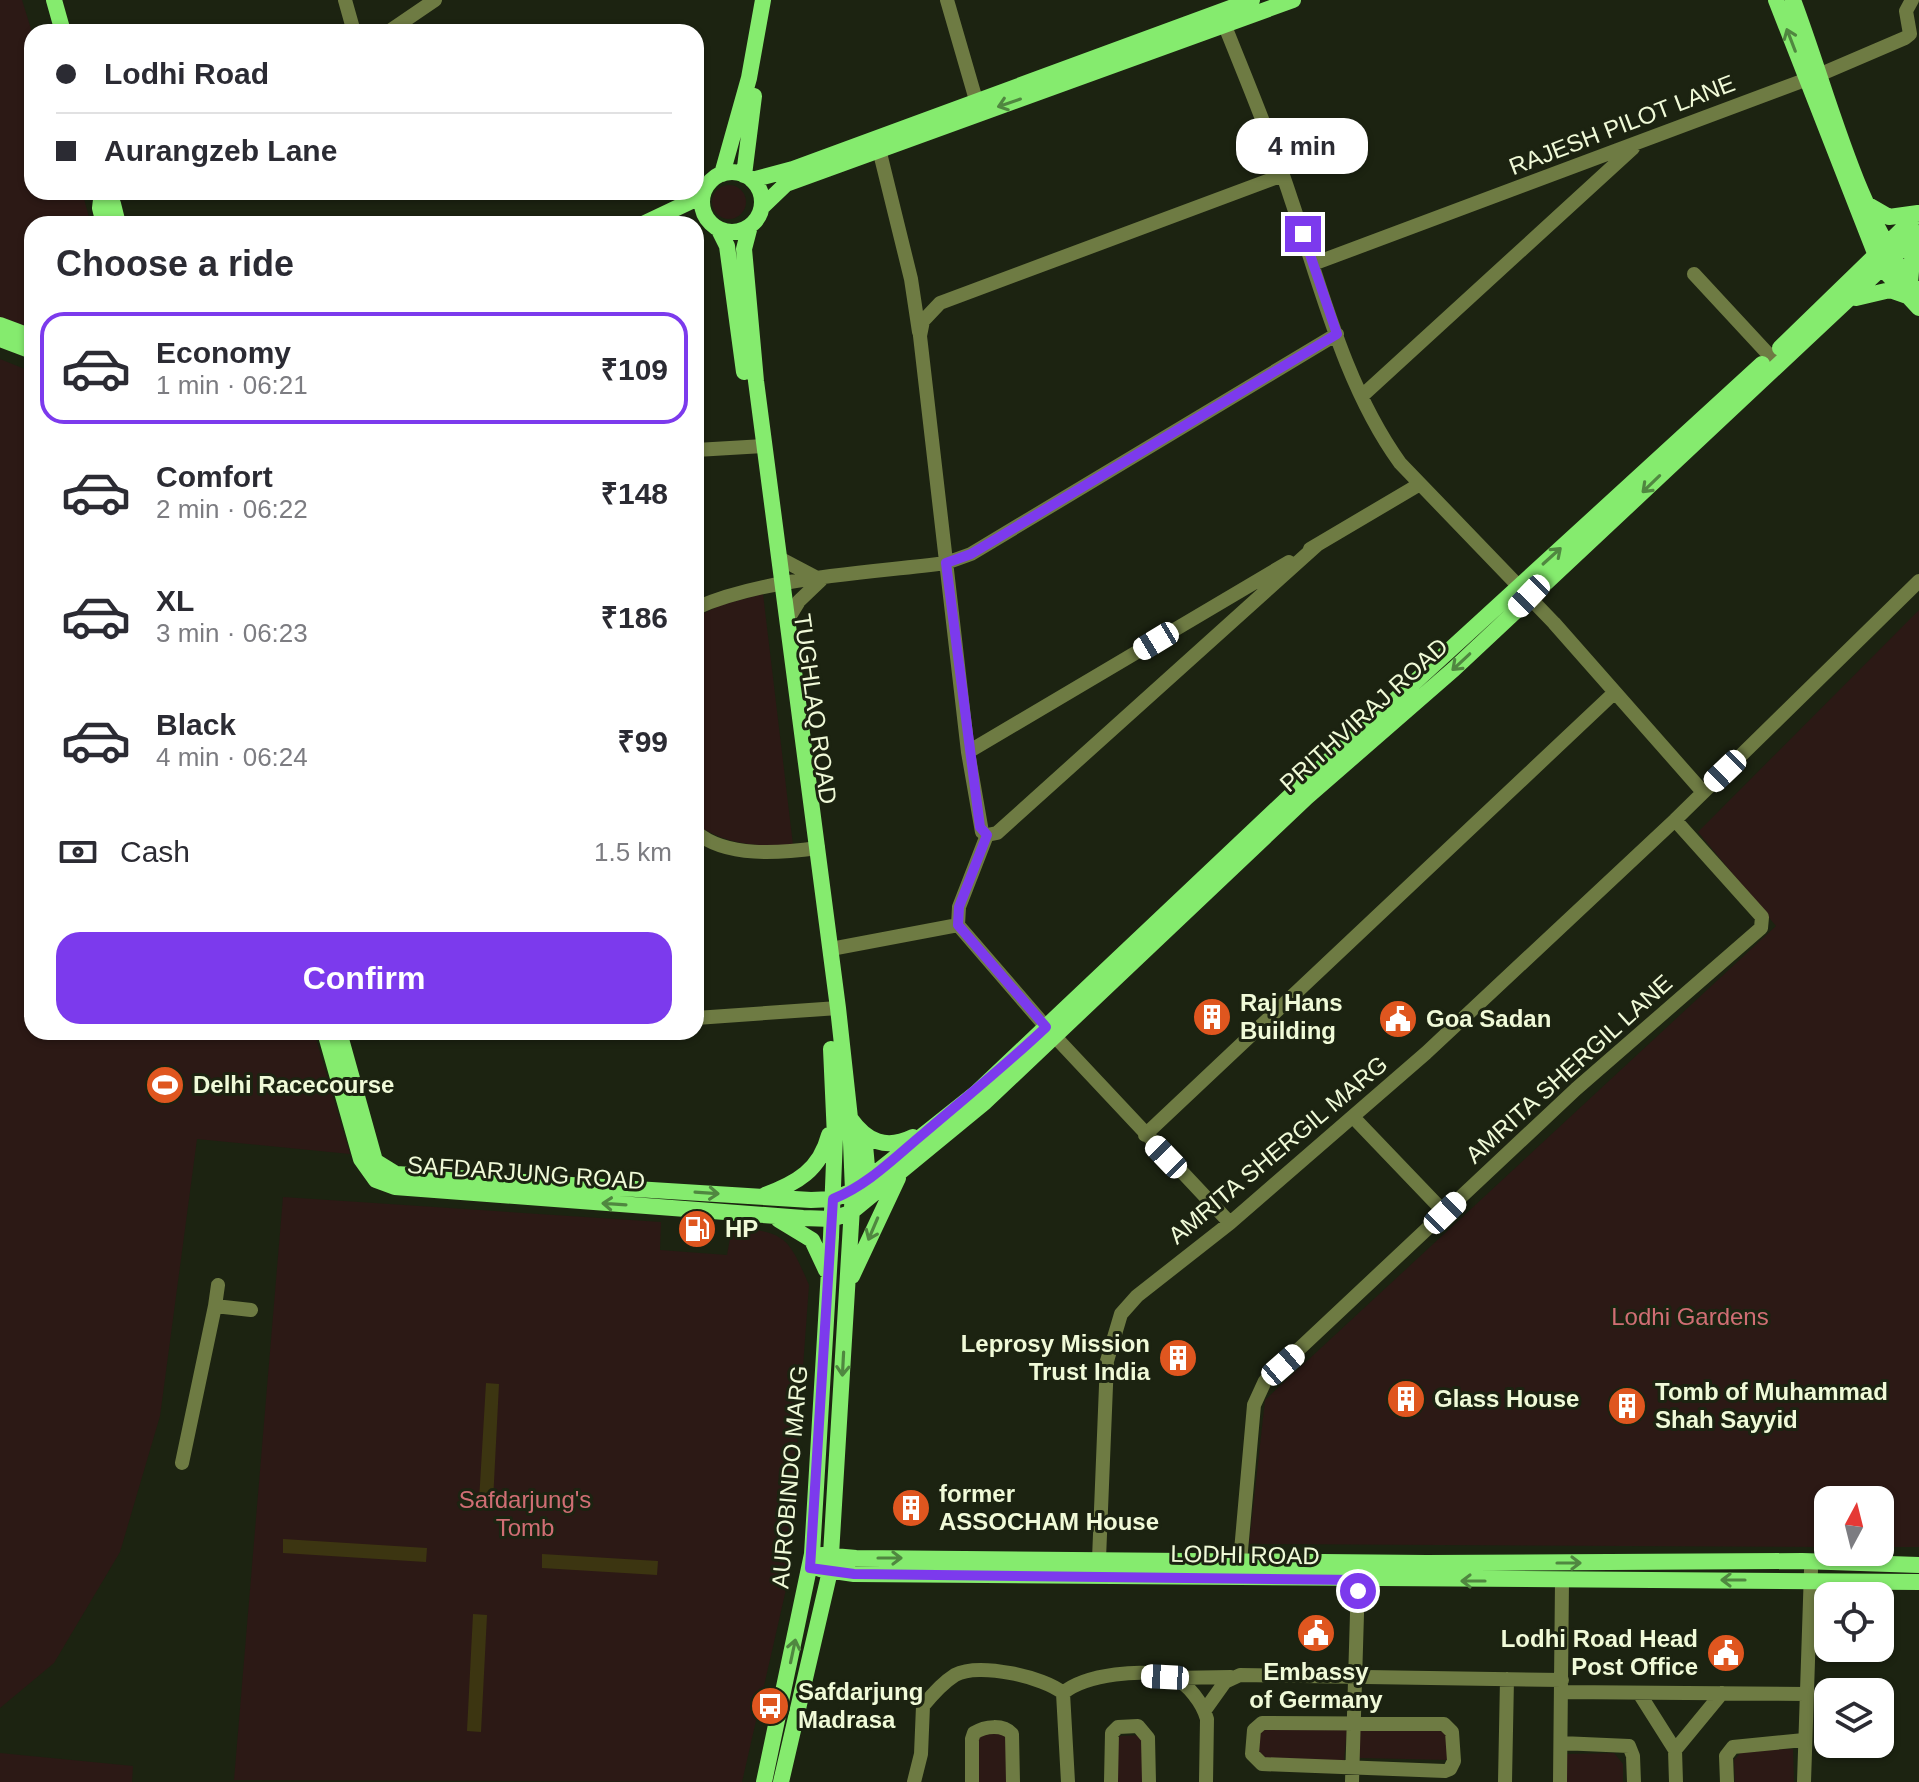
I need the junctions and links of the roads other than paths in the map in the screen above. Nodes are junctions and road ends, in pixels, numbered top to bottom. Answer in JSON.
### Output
{"nodes":[{"id":1,"x":54,"y":0,"type":"edge"},
{"id":2,"x":345,"y":0,"type":"edge"},
{"id":3,"x":435,"y":0,"type":"edge"},
{"id":4,"x":763,"y":0,"type":"edge"},
{"id":5,"x":772,"y":0,"type":"edge"},
{"id":6,"x":947,"y":0,"type":"edge"},
{"id":7,"x":1252,"y":0,"type":"edge"},
{"id":8,"x":1293,"y":0,"type":"edge"},
{"id":9,"x":1776,"y":0,"type":"edge"},
{"id":10,"x":1793,"y":0,"type":"edge"},
{"id":11,"x":1912,"y":0,"type":"edge"},
{"id":12,"x":1222,"y":18,"type":"junction"},
{"id":13,"x":61,"y":24,"type":"edge"},
{"id":14,"x":352,"y":24,"type":"edge"},
{"id":15,"x":400,"y":24,"type":"edge"},
{"id":16,"x":1814,"y":77,"type":"junction"},
{"id":17,"x":976,"y":100,"type":"junction"},
{"id":18,"x":1640,"y":142,"type":"junction"},
{"id":19,"x":879,"y":149,"type":"junction"},
{"id":20,"x":722,"y":174,"type":"junction"},
{"id":21,"x":795,"y":174,"type":"junction"},
{"id":22,"x":1283,"y":175,"type":"junction"},
{"id":23,"x":748,"y":178,"type":"junction"},
{"id":24,"x":704,"y":192,"type":"edge"},
{"id":25,"x":1863,"y":194,"type":"junction"},
{"id":26,"x":694,"y":200,"type":"edge"},
{"id":27,"x":702,"y":200,"type":"edge"},
{"id":28,"x":762,"y":207,"type":"junction"},
{"id":29,"x":1919,"y":213,"type":"edge"},
{"id":30,"x":660,"y":216,"type":"edge"},
{"id":31,"x":1860,"y":217,"type":"junction"},
{"id":32,"x":750,"y":226,"type":"junction"},
{"id":33,"x":709,"y":227,"type":"edge"},
{"id":34,"x":1917,"y":235,"type":"edge"},
{"id":35,"x":1883,"y":256,"type":"junction"},
{"id":36,"x":1313,"y":264,"type":"junction"},
{"id":37,"x":1694,"y":274,"type":"dead end"},
{"id":38,"x":1844,"y":283,"type":"junction"},
{"id":39,"x":1916,"y":297,"type":"edge"},
{"id":40,"x":1846,"y":302,"type":"junction"},
{"id":41,"x":0,"y":325,"type":"edge"},
{"id":42,"x":1337,"y":334,"type":"junction"},
{"id":43,"x":920,"y":336,"type":"junction"},
{"id":44,"x":24,"y":337,"type":"edge"},
{"id":45,"x":0,"y":339,"type":"edge"},
{"id":46,"x":24,"y":340,"type":"edge"},
{"id":47,"x":1770,"y":356,"type":"junction"},
{"id":48,"x":1363,"y":395,"type":"junction"},
{"id":49,"x":759,"y":446,"type":"junction"},
{"id":50,"x":704,"y":449,"type":"edge"},
{"id":51,"x":1420,"y":484,"type":"junction"},
{"id":52,"x":1317,"y":545,"type":"junction"},
{"id":53,"x":779,"y":558,"type":"junction"},
{"id":54,"x":946,"y":563,"type":"junction"},
{"id":55,"x":822,"y":580,"type":"junction"},
{"id":56,"x":1919,"y":581,"type":"edge"},
{"id":57,"x":778,"y":586,"type":"junction"},
{"id":58,"x":1524,"y":591,"type":"junction"},
{"id":59,"x":704,"y":604,"type":"edge"},
{"id":60,"x":788,"y":619,"type":"junction"},
{"id":61,"x":1615,"y":692,"type":"junction"},
{"id":62,"x":968,"y":752,"type":"junction"},
{"id":63,"x":1703,"y":792,"type":"junction"},
{"id":64,"x":1675,"y":820,"type":"junction"},
{"id":65,"x":987,"y":835,"type":"junction"},
{"id":66,"x":704,"y":836,"type":"edge"},
{"id":67,"x":813,"y":848,"type":"junction"},
{"id":68,"x":958,"y":925,"type":"junction"},
{"id":69,"x":831,"y":949,"type":"junction"},
{"id":70,"x":833,"y":1009,"type":"junction"},
{"id":71,"x":704,"y":1010,"type":"edge"},
{"id":72,"x":722,"y":1016,"type":"junction"},
{"id":73,"x":704,"y":1017,"type":"edge"},
{"id":74,"x":1050,"y":1031,"type":"junction"},
{"id":75,"x":327,"y":1040,"type":"edge"},
{"id":76,"x":341,"y":1040,"type":"edge"},
{"id":77,"x":842,"y":1118,"type":"junction"},
{"id":78,"x":1354,"y":1118,"type":"junction"},
{"id":79,"x":924,"y":1132,"type":"junction"},
{"id":80,"x":864,"y":1134,"type":"junction"},
{"id":81,"x":1145,"y":1135,"type":"junction"},
{"id":82,"x":901,"y":1173,"type":"junction"},
{"id":83,"x":868,"y":1178,"type":"junction"},
{"id":84,"x":853,"y":1191,"type":"junction"},
{"id":85,"x":760,"y":1197,"type":"junction"},
{"id":86,"x":666,"y":1199,"type":"junction"},
{"id":87,"x":833,"y":1199,"type":"junction"},
{"id":88,"x":850,"y":1213,"type":"junction"},
{"id":89,"x":1445,"y":1213,"type":"junction"},
{"id":90,"x":768,"y":1215,"type":"junction"},
{"id":91,"x":832,"y":1219,"type":"junction"},
{"id":92,"x":1230,"y":1223,"type":"junction"},
{"id":93,"x":828,"y":1280,"type":"junction"},
{"id":94,"x":218,"y":1285,"type":"dead end"},
{"id":95,"x":848,"y":1286,"type":"junction"},
{"id":96,"x":215,"y":1306,"type":"junction"},
{"id":97,"x":251,"y":1310,"type":"dead end"},
{"id":98,"x":182,"y":1463,"type":"dead end"},
{"id":99,"x":1099,"y":1559,"type":"junction"},
{"id":100,"x":811,"y":1561,"type":"junction"},
{"id":101,"x":1811,"y":1561,"type":"junction"},
{"id":102,"x":1240,"y":1562,"type":"junction"},
{"id":103,"x":831,"y":1563,"type":"junction"},
{"id":104,"x":1919,"y":1565,"type":"edge"},
{"id":105,"x":1358,"y":1580,"type":"junction"},
{"id":106,"x":1811,"y":1580,"type":"junction"},
{"id":107,"x":1562,"y":1581,"type":"junction"},
{"id":108,"x":1919,"y":1582,"type":"edge"},
{"id":109,"x":1231,"y":1677,"type":"junction"},
{"id":110,"x":1353,"y":1677,"type":"junction"},
{"id":111,"x":1172,"y":1678,"type":"junction"},
{"id":112,"x":1507,"y":1679,"type":"junction"},
{"id":113,"x":1562,"y":1686,"type":"junction"},
{"id":114,"x":1063,"y":1693,"type":"junction"},
{"id":115,"x":1639,"y":1693,"type":"junction"},
{"id":116,"x":1722,"y":1693,"type":"junction"},
{"id":117,"x":1806,"y":1694,"type":"junction"},
{"id":118,"x":1205,"y":1710,"type":"junction"},
{"id":119,"x":1353,"y":1723,"type":"junction"},
{"id":120,"x":1804,"y":1740,"type":"junction"},
{"id":121,"x":1561,"y":1743,"type":"junction"},
{"id":122,"x":1675,"y":1750,"type":"junction"},
{"id":123,"x":1352,"y":1766,"type":"junction"},
{"id":124,"x":764,"y":1782,"type":"edge"},
{"id":125,"x":781,"y":1782,"type":"edge"},
{"id":126,"x":914,"y":1782,"type":"edge"},
{"id":127,"x":972,"y":1782,"type":"edge"},
{"id":128,"x":1013,"y":1782,"type":"edge"},
{"id":129,"x":1068,"y":1782,"type":"edge"},
{"id":130,"x":1111,"y":1782,"type":"edge"},
{"id":131,"x":1149,"y":1782,"type":"edge"},
{"id":132,"x":1206,"y":1782,"type":"edge"},
{"id":133,"x":1352,"y":1782,"type":"edge"},
{"id":134,"x":1505,"y":1782,"type":"edge"},
{"id":135,"x":1560,"y":1782,"type":"edge"},
{"id":136,"x":1634,"y":1782,"type":"edge"},
{"id":137,"x":1676,"y":1782,"type":"edge"},
{"id":138,"x":1727,"y":1782,"type":"edge"},
{"id":139,"x":1804,"y":1782,"type":"edge"}],
"edges":[{"from":1,"to":13,"type":"main road"},
{"from":2,"to":14,"type":"street"},
{"from":3,"to":15,"type":"street"},
{"from":4,"to":20,"type":"main road"},
{"from":5,"to":23,"type":"main road"},
{"from":6,"to":17,"type":"street"},
{"from":7,"to":12,"type":"main road"},
{"from":8,"to":12,"type":"main road"},
{"from":16,"to":9,"type":"main road","one_way":true},
{"from":10,"to":16,"type":"main road"},
{"from":11,"to":16,"type":"street","name":"RAJESH PILOT LANE"},
{"from":12,"to":17,"type":"main road"},
{"from":12,"to":19,"type":"main road","one_way":true},
{"from":12,"to":22,"type":"street"},
{"from":16,"to":18,"type":"street","name":"RAJESH PILOT LANE"},
{"from":16,"to":25,"type":"main road"},
{"from":16,"to":31,"type":"main road"},
{"from":17,"to":21,"type":"main road"},
{"from":18,"to":36,"type":"street","name":"RAJESH PILOT LANE"},
{"from":18,"to":48,"type":"street"},
{"from":19,"to":21,"type":"main road"},
{"from":19,"to":43,"type":"street"},
{"from":20,"to":23,"type":"main road"},
{"from":20,"to":24,"type":"main road"},
{"from":21,"to":23,"type":"main road"},
{"from":21,"to":28,"type":"main road"},
{"from":22,"to":36,"type":"street"},
{"from":22,"to":43,"type":"street"},
{"from":23,"to":28,"type":"main road"},
{"from":25,"to":29,"type":"main road"},
{"from":25,"to":35,"type":"main road"},
{"from":26,"to":30,"type":"main road"},
{"from":27,"to":33,"type":"main road"},
{"from":28,"to":32,"type":"main road"},
{"from":29,"to":35,"type":"main road","name":"PRITHVIRAJ ROAD"},
{"from":31,"to":35,"type":"main road"},
{"from":31,"to":38,"type":"main road"},
{"from":32,"to":33,"type":"main road"},
{"from":32,"to":49,"type":"main road","name":"TUGHLAQ ROAD"},
{"from":33,"to":49,"type":"main road","name":"TUGHLAQ ROAD"},
{"from":34,"to":35,"type":"main road","name":"PRITHVIRAJ ROAD"},
{"from":34,"to":39,"type":"main road"},
{"from":35,"to":38,"type":"main road","name":"PRITHVIRAJ ROAD"},
{"from":35,"to":39,"type":"main road"},
{"from":35,"to":40,"type":"main road","name":"PRITHVIRAJ ROAD"},
{"from":36,"to":42,"type":"street"},
{"from":37,"to":47,"type":"street"},
{"from":38,"to":47,"type":"main road","name":"PRITHVIRAJ ROAD"},
{"from":39,"to":40,"type":"main road"},
{"from":40,"to":58,"type":"main road","name":"PRITHVIRAJ ROAD","one_way":true},
{"from":41,"to":44,"type":"main road"},
{"from":42,"to":48,"type":"street"},
{"from":42,"to":54,"type":"street"},
{"from":43,"to":54,"type":"street"},
{"from":45,"to":46,"type":"main road"},
{"from":58,"to":47,"type":"main road","name":"PRITHVIRAJ ROAD","one_way":true},
{"from":48,"to":51,"type":"street"},
{"from":49,"to":50,"type":"street"},
{"from":49,"to":53,"type":"main road","name":"TUGHLAQ ROAD"},
{"from":49,"to":57,"type":"main road","name":"TUGHLAQ ROAD"},
{"from":51,"to":52,"type":"street"},
{"from":51,"to":58,"type":"street"},
{"from":52,"to":62,"type":"street"},
{"from":52,"to":65,"type":"street"},
{"from":53,"to":55,"type":"street"},
{"from":53,"to":57,"type":"main road","name":"TUGHLAQ ROAD"},
{"from":54,"to":55,"type":"street"},
{"from":54,"to":62,"type":"street"},
{"from":55,"to":57,"type":"street"},
{"from":55,"to":60,"type":"street"},
{"from":56,"to":63,"type":"street","name":"AMRITA SHERGIL MARG"},
{"from":57,"to":59,"type":"street"},
{"from":57,"to":60,"type":"main road","name":"TUGHLAQ ROAD"},
{"from":57,"to":67,"type":"main road","name":"TUGHLAQ ROAD"},
{"from":58,"to":61,"type":"street"},
{"from":58,"to":74,"type":"main road","name":"PRITHVIRAJ ROAD"},
{"from":60,"to":67,"type":"main road","name":"TUGHLAQ ROAD"},
{"from":61,"to":63,"type":"street"},
{"from":61,"to":81,"type":"street"},
{"from":62,"to":65,"type":"street"},
{"from":63,"to":64,"type":"street","name":"AMRITA SHERGIL MARG"},
{"from":64,"to":78,"type":"street","name":"AMRITA SHERGIL MARG"},
{"from":64,"to":89,"type":"street","name":"AMRITA SHERGIL LANE"},
{"from":65,"to":68,"type":"street"},
{"from":66,"to":67,"type":"street"},
{"from":67,"to":69,"type":"main road","name":"TUGHLAQ ROAD"},
{"from":67,"to":70,"type":"main road","name":"TUGHLAQ ROAD"},
{"from":68,"to":69,"type":"street"},
{"from":68,"to":74,"type":"street"},
{"from":69,"to":70,"type":"main road","name":"TUGHLAQ ROAD"},
{"from":70,"to":72,"type":"street"},
{"from":70,"to":77,"type":"main road","name":"TUGHLAQ ROAD"},
{"from":71,"to":72,"type":"street"},
{"from":72,"to":73,"type":"street"},
{"from":74,"to":79,"type":"main road","name":"PRITHVIRAJ ROAD"},
{"from":74,"to":81,"type":"street"},
{"from":74,"to":82,"type":"main road","name":"PRITHVIRAJ ROAD"},
{"from":86,"to":75,"type":"main road","name":"SAFDARJUNG ROAD","one_way":true},
{"from":76,"to":86,"type":"main road","name":"SAFDARJUNG ROAD"},
{"from":77,"to":80,"type":"main road"},
{"from":77,"to":84,"type":"main road","name":"TUGHLAQ ROAD"},
{"from":77,"to":85,"type":"main road"},
{"from":77,"to":87,"type":"main road","name":"TUGHLAQ ROAD"},
{"from":78,"to":89,"type":"street"},
{"from":78,"to":92,"type":"street","name":"AMRITA SHERGIL MARG"},
{"from":79,"to":80,"type":"main road"},
{"from":79,"to":83,"type":"main road","name":"PRITHVIRAJ ROAD"},
{"from":80,"to":83,"type":"main road"},
{"from":81,"to":92,"type":"street"},
{"from":82,"to":88,"type":"main road","name":"PRITHVIRAJ ROAD"},
{"from":82,"to":95,"type":"main road","one_way":true},
{"from":83,"to":84,"type":"main road","name":"PRITHVIRAJ ROAD"},
{"from":84,"to":87,"type":"main road","name":"PRITHVIRAJ ROAD"},
{"from":84,"to":88,"type":"main road","name":"TUGHLAQ ROAD"},
{"from":86,"to":85,"type":"main road","name":"SAFDARJUNG ROAD","one_way":true},
{"from":85,"to":87,"type":"main road","name":"SAFDARJUNG ROAD"},
{"from":86,"to":90,"type":"main road","name":"SAFDARJUNG ROAD"},
{"from":87,"to":91,"type":"main road","name":"TUGHLAQ ROAD"},
{"from":88,"to":91,"type":"main road","name":"PRITHVIRAJ ROAD"},
{"from":88,"to":95,"type":"main road","name":"AUROBINDO MARG"},
{"from":89,"to":102,"type":"street","name":"AMRITA SHERGIL LANE"},
{"from":90,"to":91,"type":"main road","name":"SAFDARJUNG ROAD"},
{"from":90,"to":93,"type":"main road"},
{"from":91,"to":93,"type":"main road","name":"AUROBINDO MARG"},
{"from":92,"to":99,"type":"street","name":"AMRITA SHERGIL MARG"},
{"from":93,"to":100,"type":"main road","name":"AUROBINDO MARG"},
{"from":94,"to":96,"type":"street"},
{"from":95,"to":103,"type":"main road","name":"AUROBINDO MARG","one_way":true},
{"from":96,"to":97,"type":"street"},
{"from":96,"to":98,"type":"street"},
{"from":99,"to":102,"type":"main road","name":"LODHI ROAD"},
{"from":103,"to":99,"type":"main road","name":"LODHI ROAD","one_way":true},
{"from":100,"to":103,"type":"main road","name":"LODHI ROAD"},
{"from":124,"to":100,"type":"main road","name":"AUROBINDO MARG","one_way":true},
{"from":102,"to":101,"type":"main road","name":"LODHI ROAD","one_way":true},
{"from":101,"to":104,"type":"main road","name":"LODHI ROAD"},
{"from":101,"to":106,"type":"street"},
{"from":103,"to":105,"type":"main road","name":"LODHI ROAD"},
{"from":103,"to":125,"type":"main road","name":"AUROBINDO MARG"},
{"from":107,"to":105,"type":"main road","name":"LODHI ROAD","one_way":true},
{"from":105,"to":110,"type":"street"},
{"from":106,"to":107,"type":"main road","name":"LODHI ROAD","one_way":true},
{"from":106,"to":108,"type":"main road","name":"LODHI ROAD"},
{"from":106,"to":117,"type":"street"},
{"from":107,"to":113,"type":"street"},
{"from":109,"to":110,"type":"street"},
{"from":109,"to":111,"type":"street"},
{"from":109,"to":118,"type":"street"},
{"from":110,"to":112,"type":"street"},
{"from":110,"to":119,"type":"street"},
{"from":111,"to":114,"type":"street"},
{"from":111,"to":118,"type":"street"},
{"from":112,"to":113,"type":"street"},
{"from":112,"to":134,"type":"street"},
{"from":113,"to":115,"type":"street"},
{"from":113,"to":121,"type":"street"},
{"from":114,"to":126,"type":"street"},
{"from":114,"to":129,"type":"street"},
{"from":115,"to":116,"type":"street"},
{"from":115,"to":122,"type":"street"},
{"from":116,"to":117,"type":"street"},
{"from":116,"to":122,"type":"street"},
{"from":117,"to":120,"type":"street"},
{"from":118,"to":132,"type":"street"},
{"from":119,"to":123,"type":"street"},
{"from":119,"to":123,"type":"street"},
{"from":119,"to":123,"type":"street"},
{"from":120,"to":138,"type":"street"},
{"from":120,"to":139,"type":"street"},
{"from":121,"to":135,"type":"street"},
{"from":121,"to":136,"type":"street"},
{"from":122,"to":137,"type":"street"},
{"from":123,"to":133,"type":"street"},
{"from":127,"to":128,"type":"street"},
{"from":130,"to":131,"type":"street"}]}
